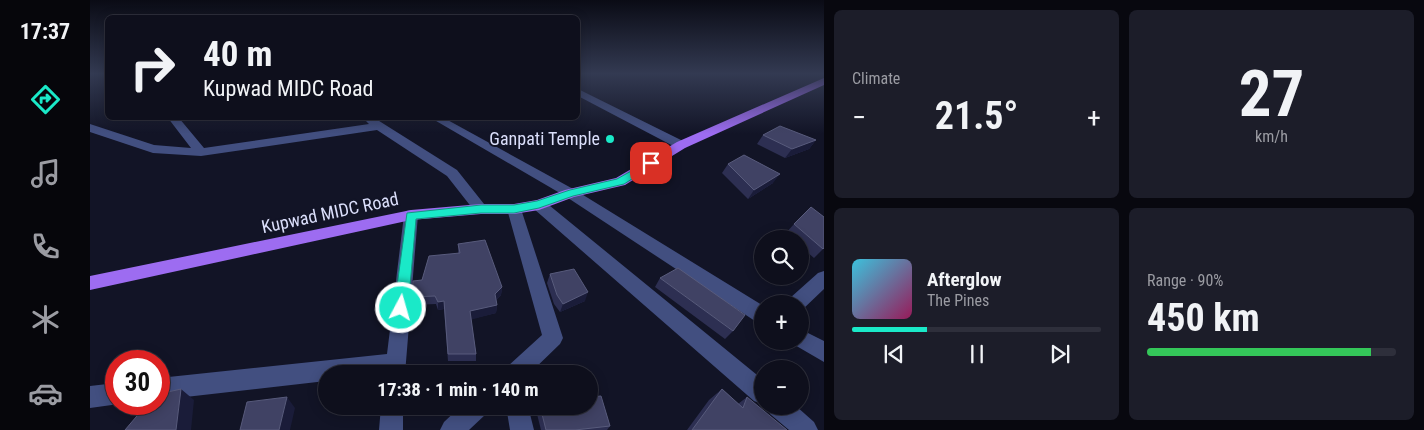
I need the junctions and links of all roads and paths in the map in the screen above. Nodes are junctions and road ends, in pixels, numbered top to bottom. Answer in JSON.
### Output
{"nodes":[{"id":1,"x":582,"y":94,"type":"edge"},
{"id":2,"x":794,"y":94,"type":"edge"},
{"id":3,"x":175,"y":120,"type":"edge"},
{"id":4,"x":370,"y":120,"type":"edge"},
{"id":5,"x":441,"y":120,"type":"edge"},
{"id":6,"x":380,"y":126,"type":"junction"},
{"id":7,"x":90,"y":128,"type":"edge"},
{"id":8,"x":681,"y":144,"type":"junction"},
{"id":9,"x":201,"y":152,"type":"junction"},
{"id":10,"x":570,"y":193,"type":"junction"},
{"id":11,"x":539,"y":205,"type":"junction"},
{"id":12,"x":481,"y":209,"type":"junction"},
{"id":13,"x":514,"y":209,"type":"junction"},
{"id":14,"x":411,"y":216,"type":"junction"},
{"id":15,"x":824,"y":278,"type":"edge"},
{"id":16,"x":90,"y":283,"type":"edge"},
{"id":17,"x":806,"y":295,"type":"edge"},
{"id":18,"x":754,"y":310,"type":"edge"},
{"id":19,"x":809,"y":336,"type":"edge"},
{"id":20,"x":824,"y":342,"type":"edge"},
{"id":21,"x":809,"y":343,"type":"edge"},
{"id":22,"x":824,"y":352,"type":"edge"},
{"id":23,"x":395,"y":365,"type":"edge"},
{"id":24,"x":524,"y":365,"type":"edge"},
{"id":25,"x":318,"y":375,"type":"edge"},
{"id":26,"x":754,"y":386,"type":"edge"},
{"id":27,"x":170,"y":388,"type":"edge"},
{"id":28,"x":105,"y":395,"type":"edge"},
{"id":29,"x":90,"y":397,"type":"edge"},
{"id":30,"x":392,"y":415,"type":"edge"},
{"id":31,"x":468,"y":415,"type":"edge"},
{"id":32,"x":519,"y":415,"type":"edge"},
{"id":33,"x":788,"y":415,"type":"edge"},
{"id":34,"x":391,"y":430,"type":"edge"},
{"id":35,"x":452,"y":430,"type":"edge"},
{"id":36,"x":522,"y":430,"type":"edge"},
{"id":37,"x":806,"y":430,"type":"edge"}],
"edges":[{"from":1,"to":8,"type":"street"},
{"from":2,"to":8,"type":"main road","name":"Kupwad MIDC Road"},
{"from":3,"to":9,"type":"street"},
{"from":4,"to":6,"type":"street"},
{"from":5,"to":10,"type":"street"},
{"from":6,"to":9,"type":"street"},
{"from":6,"to":12,"type":"street"},
{"from":7,"to":9,"type":"street"},
{"from":8,"to":10,"type":"main road","name":"Kupwad MIDC Road"},
{"from":10,"to":11,"type":"main road","name":"Kupwad MIDC Road"},
{"from":10,"to":18,"type":"street"},
{"from":11,"to":13,"type":"main road","name":"Kupwad MIDC Road"},
{"from":11,"to":26,"type":"street"},
{"from":12,"to":13,"type":"main road","name":"Kupwad MIDC Road"},
{"from":12,"to":14,"type":"main road","name":"Kupwad MIDC Road"},
{"from":13,"to":24,"type":"street"},
{"from":14,"to":16,"type":"main road","name":"Kupwad MIDC Road"},
{"from":14,"to":23,"type":"street"},
{"from":15,"to":17,"type":"street"},
{"from":19,"to":20,"type":"street"},
{"from":21,"to":22,"type":"street"},
{"from":25,"to":27,"type":"street"},
{"from":28,"to":29,"type":"street"},
{"from":30,"to":34,"type":"street"},
{"from":31,"to":35,"type":"street"},
{"from":32,"to":36,"type":"street"},
{"from":33,"to":37,"type":"street"}]}
